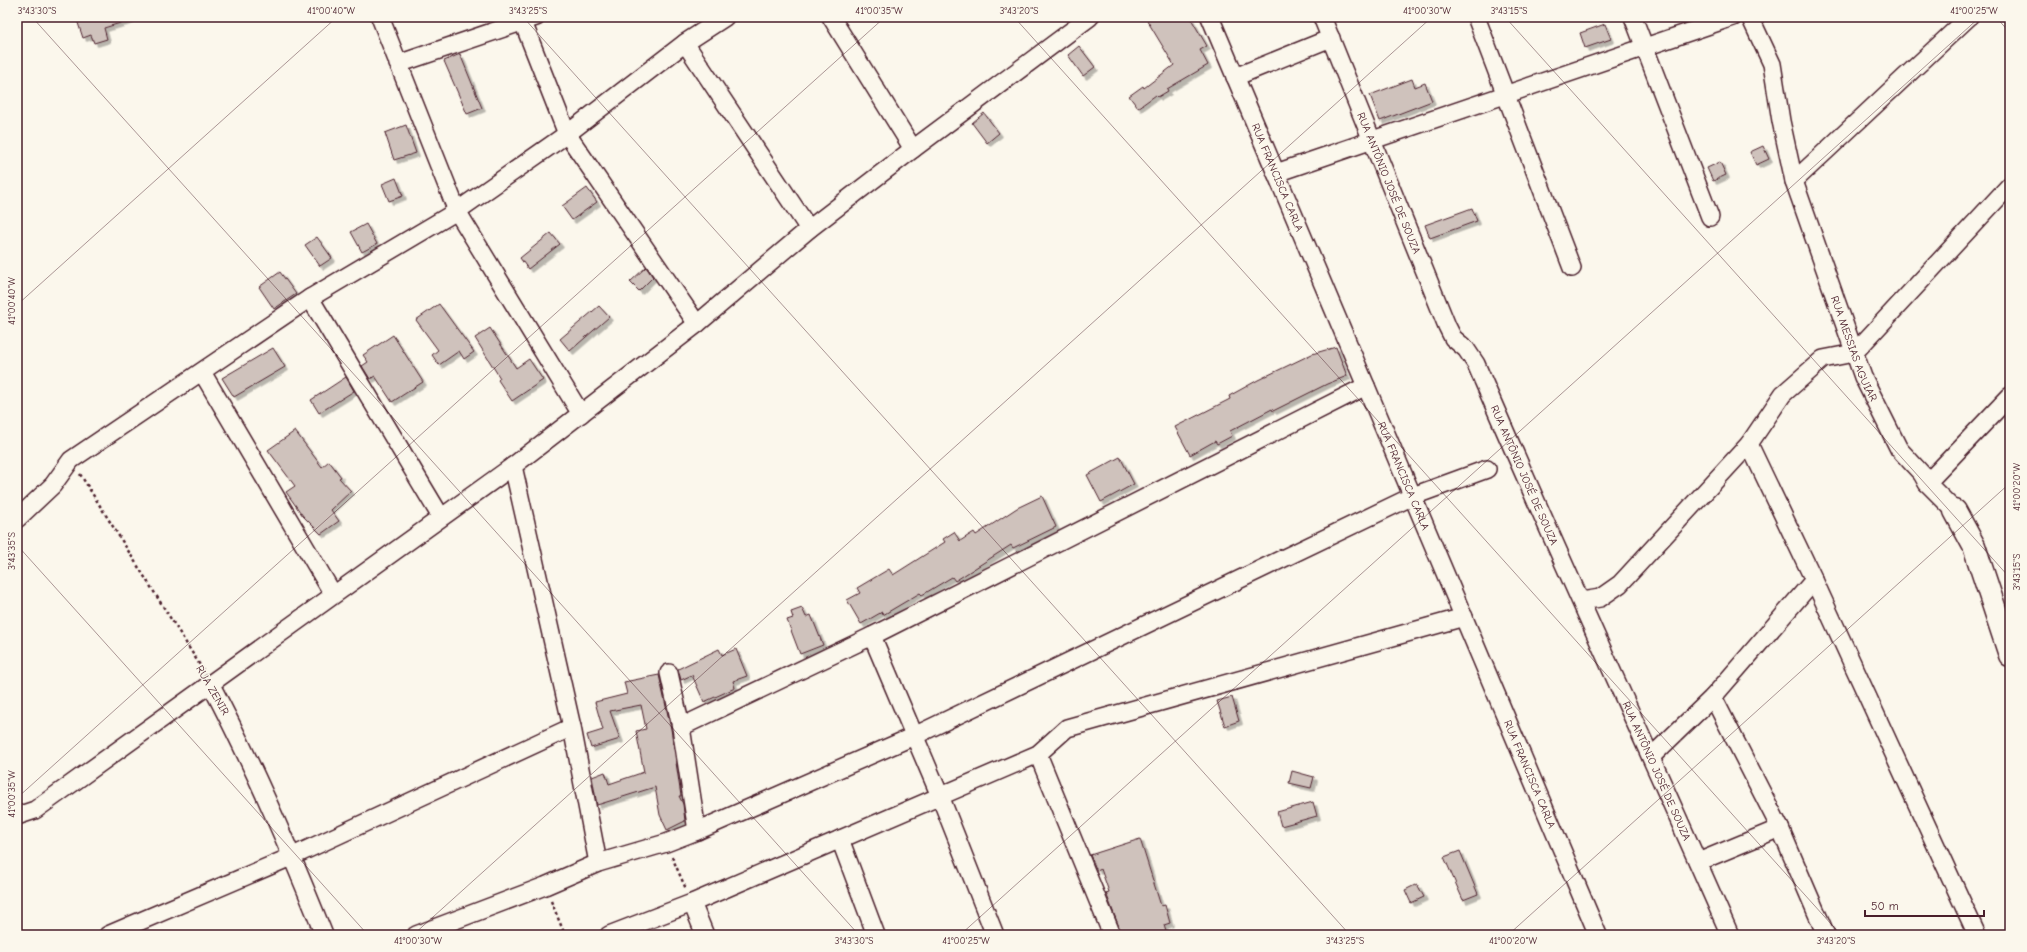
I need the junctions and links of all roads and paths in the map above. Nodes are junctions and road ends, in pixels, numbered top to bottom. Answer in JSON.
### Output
{"nodes":[{"id":1,"x":380,"y":17,"type":"edge"},
{"id":2,"x":725,"y":17,"type":"edge"},
{"id":3,"x":831,"y":17,"type":"edge"},
{"id":4,"x":1090,"y":17,"type":"edge"},
{"id":5,"x":1210,"y":17,"type":"edge"},
{"id":6,"x":1322,"y":17,"type":"edge"},
{"id":7,"x":1476,"y":17,"type":"edge"},
{"id":8,"x":1632,"y":17,"type":"edge"},
{"id":9,"x":1733,"y":17,"type":"edge"},
{"id":10,"x":1750,"y":17,"type":"edge"},
{"id":11,"x":1969,"y":17,"type":"edge"},
{"id":12,"x":527,"y":18,"type":"edge"},
{"id":13,"x":1331,"y":38,"type":"junction"},
{"id":14,"x":685,"y":43,"type":"junction"},
{"id":15,"x":1644,"y":47,"type":"junction"},
{"id":16,"x":398,"y":64,"type":"junction"},
{"id":17,"x":1235,"y":76,"type":"junction"},
{"id":18,"x":1506,"y":94,"type":"junction"},
{"id":19,"x":567,"y":134,"type":"junction"},
{"id":20,"x":1372,"y":140,"type":"junction"},
{"id":21,"x":913,"y":149,"type":"junction"},
{"id":22,"x":1276,"y":173,"type":"junction"},
{"id":23,"x":1794,"y":181,"type":"junction"},
{"id":24,"x":2010,"y":185,"type":"edge"},
{"id":25,"x":457,"y":211,"type":"junction"},
{"id":26,"x":1710,"y":217,"type":"dead end"},
{"id":27,"x":809,"y":229,"type":"junction"},
{"id":28,"x":1572,"y":268,"type":"dead end"},
{"id":29,"x":310,"y":298,"type":"junction"},
{"id":30,"x":697,"y":324,"type":"junction"},
{"id":31,"x":1854,"y":352,"type":"junction"},
{"id":32,"x":202,"y":372,"type":"junction"},
{"id":33,"x":1366,"y":386,"type":"junction"},
{"id":34,"x":2010,"y":396,"type":"edge"},
{"id":35,"x":581,"y":414,"type":"junction"},
{"id":36,"x":1749,"y":444,"type":"junction"},
{"id":37,"x":71,"y":460,"type":"junction"},
{"id":38,"x":513,"y":466,"type":"junction"},
{"id":39,"x":1488,"y":469,"type":"dead end"},
{"id":40,"x":1927,"y":484,"type":"junction"},
{"id":41,"x":1413,"y":496,"type":"junction"},
{"id":42,"x":1955,"y":511,"type":"joint"},
{"id":43,"x":441,"y":517,"type":"junction"},
{"id":44,"x":17,"y":519,"type":"edge"},
{"id":45,"x":1814,"y":580,"type":"junction"},
{"id":46,"x":333,"y":594,"type":"junction"},
{"id":47,"x":1582,"y":601,"type":"junction"},
{"id":48,"x":1464,"y":617,"type":"junction"},
{"id":49,"x":872,"y":636,"type":"junction"},
{"id":50,"x":2007,"y":636,"type":"edge"},
{"id":51,"x":669,"y":673,"type":"dead end"},
{"id":52,"x":212,"y":684,"type":"junction"},
{"id":53,"x":1713,"y":697,"type":"junction"},
{"id":54,"x":572,"y":727,"type":"junction"},
{"id":55,"x":681,"y":727,"type":"junction"},
{"id":56,"x":914,"y":736,"type":"junction"},
{"id":57,"x":1038,"y":754,"type":"junction"},
{"id":58,"x":1651,"y":757,"type":"junction"},
{"id":59,"x":940,"y":796,"type":"junction"},
{"id":60,"x":17,"y":816,"type":"edge"},
{"id":61,"x":1780,"y":828,"type":"junction"},
{"id":62,"x":697,"y":831,"type":"junction"},
{"id":63,"x":840,"y":840,"type":"junction"},
{"id":64,"x":666,"y":843,"type":"junction"},
{"id":65,"x":292,"y":856,"type":"junction"},
{"id":66,"x":1698,"y":862,"type":"junction"},
{"id":67,"x":598,"y":863,"type":"junction"},
{"id":68,"x":545,"y":886,"type":"junction"},
{"id":69,"x":692,"y":903,"type":"junction"},
{"id":70,"x":108,"y":935,"type":"edge"},
{"id":71,"x":324,"y":935,"type":"edge"},
{"id":72,"x":416,"y":935,"type":"edge"},
{"id":73,"x":565,"y":935,"type":"edge"},
{"id":74,"x":609,"y":935,"type":"edge"},
{"id":75,"x":705,"y":935,"type":"edge"},
{"id":76,"x":876,"y":935,"type":"edge"},
{"id":77,"x":995,"y":935,"type":"edge"},
{"id":78,"x":1112,"y":935,"type":"edge"},
{"id":79,"x":1598,"y":935,"type":"edge"},
{"id":80,"x":1730,"y":935,"type":"edge"},
{"id":81,"x":1826,"y":935,"type":"edge"},
{"id":82,"x":1977,"y":935,"type":"edge"}],
"edges":[{"from":1,"to":16,"type":"street"},
{"from":2,"to":14,"type":"street"},
{"from":3,"to":21,"type":"street"},
{"from":4,"to":21,"type":"street"},
{"from":5,"to":17,"type":"street","name":"RUA FRANCISCA CARLA"},
{"from":6,"to":13,"type":"street","name":"RUA ANTÔNIO JOSÉ DE SOUZA"},
{"from":7,"to":18,"type":"street"},
{"from":8,"to":15,"type":"street"},
{"from":9,"to":15,"type":"street"},
{"from":10,"to":23,"type":"street","name":"RUA MESSIAS AGUIAR"},
{"from":11,"to":23,"type":"street"},
{"from":12,"to":16,"type":"street"},
{"from":12,"to":19,"type":"street"},
{"from":13,"to":17,"type":"street"},
{"from":13,"to":20,"type":"street","name":"RUA ANTÔNIO JOSÉ DE SOUZA"},
{"from":14,"to":19,"type":"street"},
{"from":14,"to":27,"type":"street"},
{"from":15,"to":18,"type":"street"},
{"from":15,"to":26,"type":"street"},
{"from":16,"to":25,"type":"street"},
{"from":17,"to":22,"type":"street","name":"RUA FRANCISCA CARLA"},
{"from":18,"to":20,"type":"street"},
{"from":18,"to":28,"type":"street"},
{"from":19,"to":25,"type":"street"},
{"from":19,"to":30,"type":"street"},
{"from":20,"to":22,"type":"street"},
{"from":20,"to":47,"type":"street","name":"RUA ANTÔNIO JOSÉ DE SOUZA"},
{"from":21,"to":27,"type":"street"},
{"from":22,"to":33,"type":"street","name":"RUA FRANCISCA CARLA"},
{"from":23,"to":31,"type":"street","name":"RUA MESSIAS AGUIAR"},
{"from":24,"to":31,"type":"street"},
{"from":25,"to":29,"type":"street"},
{"from":25,"to":35,"type":"street"},
{"from":27,"to":30,"type":"street"},
{"from":29,"to":32,"type":"street"},
{"from":29,"to":43,"type":"street"},
{"from":30,"to":35,"type":"street"},
{"from":31,"to":36,"type":"street"},
{"from":31,"to":40,"type":"street","name":"RUA MESSIAS AGUIAR"},
{"from":32,"to":37,"type":"street"},
{"from":32,"to":46,"type":"street"},
{"from":33,"to":41,"type":"street","name":"RUA FRANCISCA CARLA"},
{"from":33,"to":49,"type":"street"},
{"from":34,"to":40,"type":"street"},
{"from":35,"to":38,"type":"street"},
{"from":36,"to":45,"type":"street"},
{"from":36,"to":47,"type":"street"},
{"from":37,"to":44,"type":"street"},
{"from":37,"to":52,"type":"path","name":"RUA ZENIR"},
{"from":38,"to":43,"type":"street"},
{"from":38,"to":54,"type":"street"},
{"from":39,"to":41,"type":"street"},
{"from":40,"to":42,"type":"street","name":"RUA MESSIAS AGUIAR"},
{"from":41,"to":48,"type":"street","name":"RUA FRANCISCA CARLA"},
{"from":41,"to":56,"type":"street"},
{"from":42,"to":50,"type":"street","name":"RUA MESSIAS AGUIAR"},
{"from":43,"to":46,"type":"street"},
{"from":45,"to":53,"type":"street"},
{"from":45,"to":82,"type":"street"},
{"from":46,"to":52,"type":"street"},
{"from":47,"to":58,"type":"street","name":"RUA ANTÔNIO JOSÉ DE SOUZA"},
{"from":48,"to":57,"type":"street"},
{"from":48,"to":79,"type":"street","name":"RUA FRANCISCA CARLA"},
{"from":49,"to":55,"type":"street"},
{"from":49,"to":56,"type":"street"},
{"from":51,"to":55,"type":"street"},
{"from":52,"to":60,"type":"street"},
{"from":52,"to":65,"type":"street","name":"RUA ZENIR"},
{"from":53,"to":58,"type":"street"},
{"from":53,"to":61,"type":"street"},
{"from":54,"to":65,"type":"street"},
{"from":54,"to":67,"type":"street"},
{"from":55,"to":62,"type":"street"},
{"from":56,"to":59,"type":"street"},
{"from":56,"to":62,"type":"street"},
{"from":57,"to":59,"type":"street"},
{"from":57,"to":78,"type":"street"},
{"from":58,"to":66,"type":"street","name":"RUA ANTÔNIO JOSÉ DE SOUZA"},
{"from":59,"to":63,"type":"street"},
{"from":59,"to":77,"type":"street"},
{"from":61,"to":66,"type":"street"},
{"from":61,"to":81,"type":"street"},
{"from":62,"to":64,"type":"street"},
{"from":63,"to":69,"type":"street"},
{"from":63,"to":76,"type":"street"},
{"from":64,"to":67,"type":"street"},
{"from":64,"to":69,"type":"path"},
{"from":65,"to":70,"type":"street"},
{"from":65,"to":71,"type":"street","name":"RUA ZENIR"},
{"from":66,"to":80,"type":"street","name":"RUA ANTÔNIO JOSÉ DE SOUZA"},
{"from":67,"to":68,"type":"street"},
{"from":68,"to":72,"type":"street"},
{"from":68,"to":73,"type":"path"},
{"from":69,"to":74,"type":"street"},
{"from":69,"to":75,"type":"street"}]}
